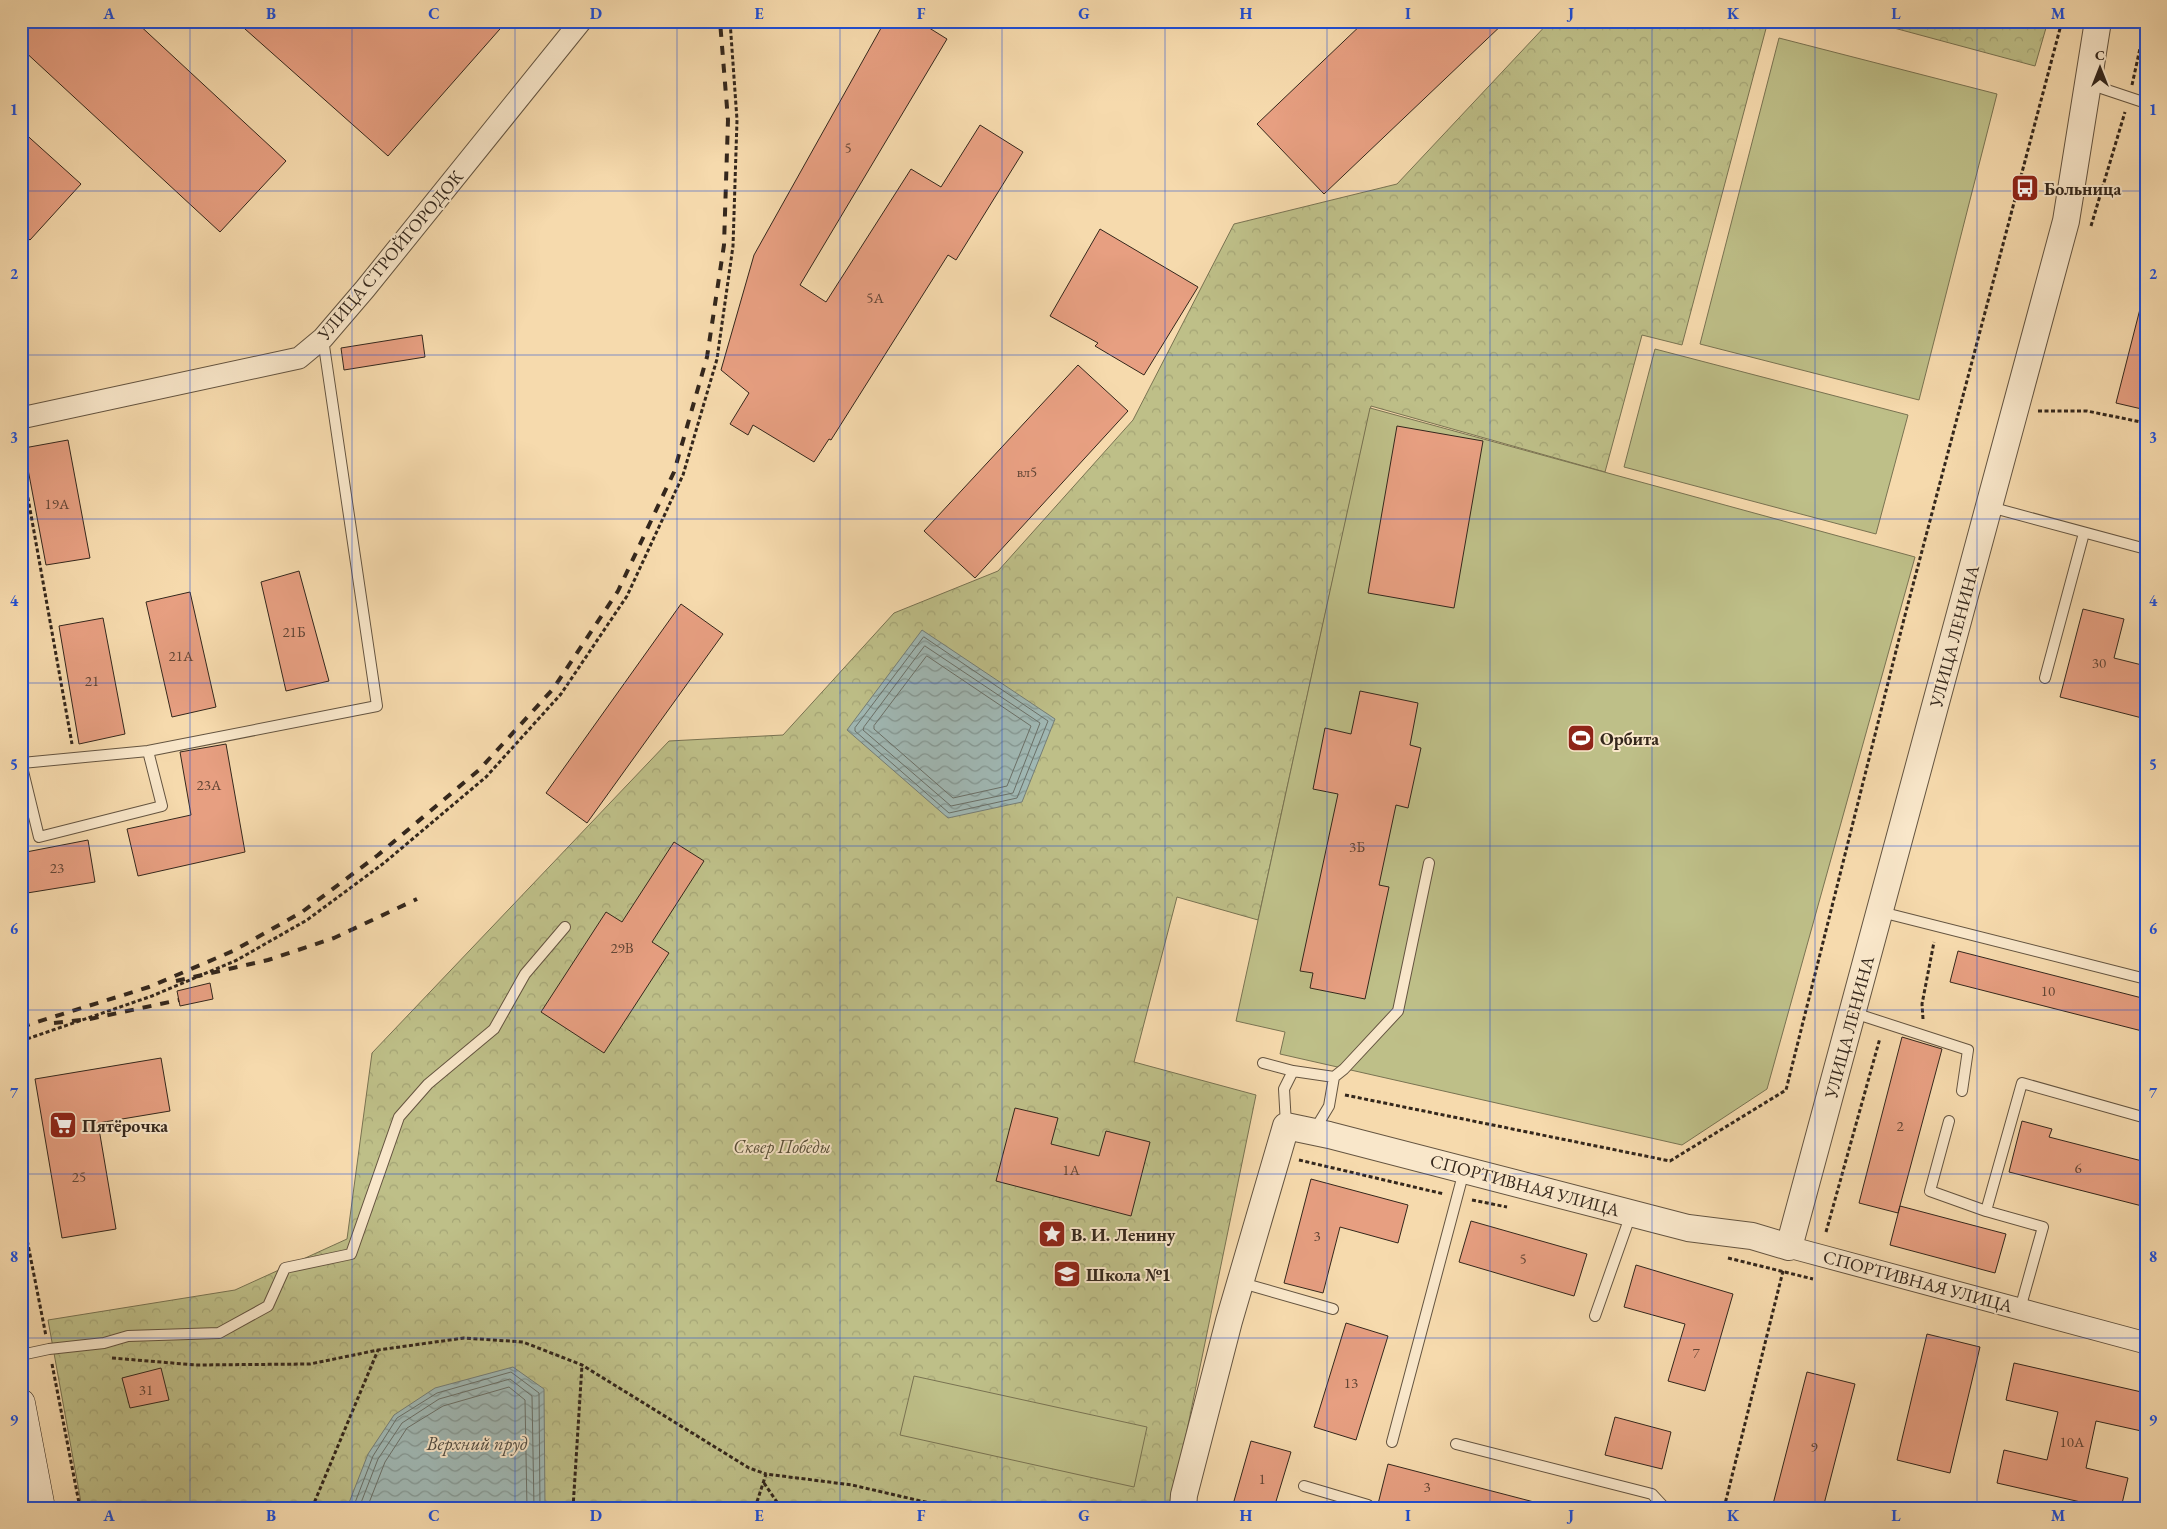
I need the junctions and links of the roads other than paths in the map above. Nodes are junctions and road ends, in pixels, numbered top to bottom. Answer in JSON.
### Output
{"nodes":[{"id":1,"x":580,"y":21,"type":"edge"},
{"id":2,"x":2098,"y":21,"type":"edge"},
{"id":3,"x":2088,"y":84,"type":"junction"},
{"id":4,"x":2146,"y":103,"type":"edge"},
{"id":5,"x":323,"y":338,"type":"junction"},
{"id":6,"x":21,"y":418,"type":"edge"},
{"id":7,"x":1989,"y":507,"type":"junction"},
{"id":8,"x":2084,"y":533,"type":"junction"},
{"id":9,"x":2146,"y":549,"type":"edge"},
{"id":10,"x":2045,"y":678,"type":"dead end"},
{"id":11,"x":148,"y":751,"type":"junction"},
{"id":12,"x":22,"y":763,"type":"edge"},
{"id":13,"x":1429,"y":863,"type":"dead end"},
{"id":14,"x":1880,"y":912,"type":"junction"},
{"id":15,"x":565,"y":927,"type":"dead end"},
{"id":16,"x":2146,"y":979,"type":"edge"},
{"id":17,"x":1853,"y":1012,"type":"junction"},
{"id":18,"x":1263,"y":1063,"type":"dead end"},
{"id":19,"x":1293,"y":1071,"type":"junction"},
{"id":20,"x":1334,"y":1077,"type":"junction"},
{"id":21,"x":1962,"y":1091,"type":"dead end"},
{"id":22,"x":2146,"y":1118,"type":"edge"},
{"id":23,"x":1949,"y":1121,"type":"dead end"},
{"id":24,"x":1286,"y":1126,"type":"junction"},
{"id":25,"x":1314,"y":1131,"type":"junction"},
{"id":26,"x":1465,"y":1170,"type":"junction"},
{"id":27,"x":1986,"y":1211,"type":"junction"},
{"id":28,"x":1632,"y":1213,"type":"junction"},
{"id":29,"x":1790,"y":1247,"type":"junction"},
{"id":30,"x":1241,"y":1282,"type":"junction"},
{"id":31,"x":1333,"y":1309,"type":"dead end"},
{"id":32,"x":2020,"y":1309,"type":"junction"},
{"id":33,"x":1595,"y":1316,"type":"dead end"},
{"id":34,"x":2146,"y":1343,"type":"edge"},
{"id":35,"x":21,"y":1355,"type":"edge"},
{"id":36,"x":21,"y":1403,"type":"edge"},
{"id":37,"x":1392,"y":1442,"type":"dead end"},
{"id":38,"x":1456,"y":1444,"type":"dead end"},
{"id":39,"x":1304,"y":1486,"type":"dead end"},
{"id":40,"x":41,"y":1508,"type":"edge"},
{"id":41,"x":1183,"y":1508,"type":"edge"},
{"id":42,"x":1367,"y":1508,"type":"edge"},
{"id":43,"x":1665,"y":1508,"type":"edge"}],
"edges":[{"from":1,"to":5,"type":"street","name":"УЛИЦА СТРОЙГОРОДОК"},
{"from":2,"to":3,"type":"street","name":"УЛИЦА ЛЕНИНА"},
{"from":3,"to":4,"type":"lane"},
{"from":3,"to":7,"type":"street","name":"УЛИЦА ЛЕНИНА"},
{"from":5,"to":6,"type":"street","name":"УЛИЦА СТРОЙГОРОДОК"},
{"from":5,"to":11,"type":"lane"},
{"from":7,"to":8,"type":"lane"},
{"from":7,"to":14,"type":"street","name":"УЛИЦА ЛЕНИНА"},
{"from":8,"to":9,"type":"lane"},
{"from":8,"to":10,"type":"lane"},
{"from":11,"to":12,"type":"lane"},
{"from":11,"to":12,"type":"lane"},
{"from":13,"to":20,"type":"lane"},
{"from":14,"to":16,"type":"lane"},
{"from":14,"to":17,"type":"street","name":"УЛИЦА ЛЕНИНА"},
{"from":15,"to":35,"type":"lane"},
{"from":17,"to":21,"type":"lane"},
{"from":17,"to":29,"type":"street","name":"УЛИЦА ЛЕНИНА"},
{"from":18,"to":19,"type":"lane"},
{"from":19,"to":20,"type":"lane"},
{"from":19,"to":24,"type":"lane"},
{"from":20,"to":25,"type":"lane"},
{"from":22,"to":27,"type":"lane"},
{"from":23,"to":27,"type":"lane"},
{"from":24,"to":25,"type":"street","name":"СПОРТИВНАЯ УЛИЦА"},
{"from":24,"to":30,"type":"street"},
{"from":25,"to":26,"type":"street","name":"СПОРТИВНАЯ УЛИЦА"},
{"from":26,"to":28,"type":"street","name":"СПОРТИВНАЯ УЛИЦА"},
{"from":26,"to":37,"type":"lane"},
{"from":27,"to":32,"type":"lane"},
{"from":28,"to":29,"type":"street","name":"СПОРТИВНАЯ УЛИЦА"},
{"from":28,"to":33,"type":"lane"},
{"from":29,"to":32,"type":"street","name":"СПОРТИВНАЯ УЛИЦА"},
{"from":30,"to":31,"type":"lane"},
{"from":30,"to":41,"type":"street"},
{"from":32,"to":34,"type":"street","name":"СПОРТИВНАЯ УЛИЦА"},
{"from":36,"to":40,"type":"main road"},
{"from":38,"to":43,"type":"lane"},
{"from":39,"to":42,"type":"lane"}]}
